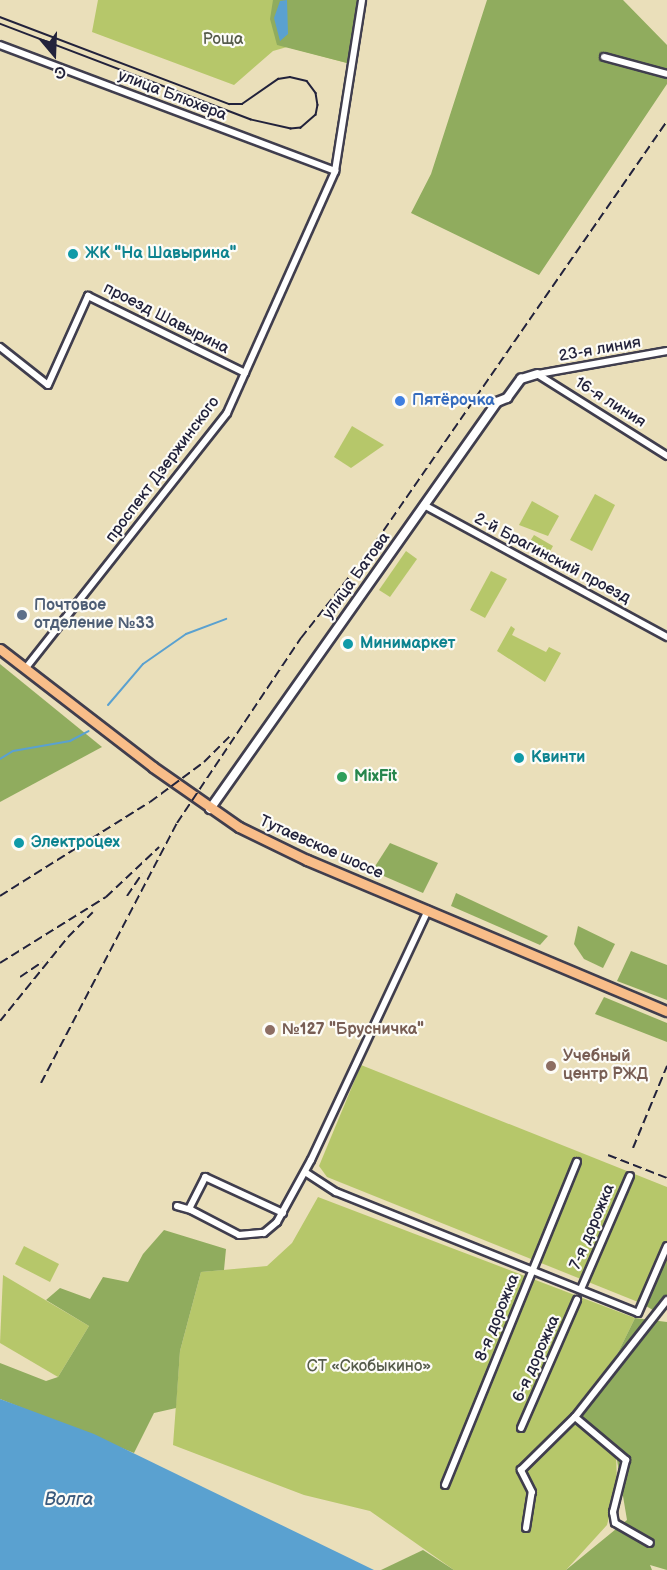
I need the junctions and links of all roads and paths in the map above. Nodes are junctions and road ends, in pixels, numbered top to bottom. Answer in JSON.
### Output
{"nodes":[{"id":1,"x":363,"y":0,"type":"edge"},
{"id":2,"x":0,"y":45,"type":"edge"},
{"id":3,"x":604,"y":57,"type":"dead end"},
{"id":4,"x":667,"y":74,"type":"edge"},
{"id":5,"x":335,"y":171,"type":"junction"},
{"id":6,"x":0,"y":347,"type":"edge"},
{"id":7,"x":667,"y":351,"type":"edge"},
{"id":8,"x":245,"y":374,"type":"junction"},
{"id":9,"x":537,"y":374,"type":"junction"},
{"id":10,"x":667,"y":456,"type":"edge"},
{"id":11,"x":424,"y":505,"type":"junction"},
{"id":12,"x":667,"y":637,"type":"edge"},
{"id":13,"x":0,"y":649,"type":"edge"},
{"id":14,"x":25,"y":669,"type":"junction"},
{"id":15,"x":210,"y":809,"type":"junction"},
{"id":16,"x":428,"y":910,"type":"junction"},
{"id":17,"x":667,"y":1011,"type":"edge"},
{"id":18,"x":577,"y":1162,"type":"dead end"},
{"id":19,"x":305,"y":1172,"type":"junction"},
{"id":20,"x":630,"y":1176,"type":"dead end"},
{"id":21,"x":177,"y":1206,"type":"dead end"},
{"id":22,"x":189,"y":1209,"type":"junction"},
{"id":23,"x":283,"y":1213,"type":"junction"},
{"id":24,"x":667,"y":1246,"type":"edge"},
{"id":25,"x":532,"y":1269,"type":"junction"},
{"id":26,"x":581,"y":1289,"type":"junction"},
{"id":27,"x":577,"y":1300,"type":"dead end"},
{"id":28,"x":667,"y":1300,"type":"edge"},
{"id":29,"x":574,"y":1417,"type":"junction"},
{"id":30,"x":521,"y":1428,"type":"dead end"},
{"id":31,"x":445,"y":1485,"type":"dead end"},
{"id":32,"x":526,"y":1528,"type":"dead end"},
{"id":33,"x":651,"y":1543,"type":"dead end"}],
"edges":[{"from":1,"to":5,"type":"street","name":"проспект Дзержинского"},
{"from":2,"to":5,"type":"street","name":"улица Блюхера"},
{"from":3,"to":4,"type":"street"},
{"from":5,"to":8,"type":"street","name":"проспект Дзержинского"},
{"from":6,"to":8,"type":"street","name":"проезд Шавырина"},
{"from":7,"to":9,"type":"street","name":"23-я линия"},
{"from":8,"to":14,"type":"street","name":"проспект Дзержинского"},
{"from":9,"to":10,"type":"street","name":"16-я линия"},
{"from":9,"to":11,"type":"street","name":"улица Батова"},
{"from":11,"to":12,"type":"street","name":"2-й Брагинский проезд"},
{"from":11,"to":15,"type":"street","name":"улица Батова"},
{"from":13,"to":14,"type":"main road","name":"Тутаевское шоссе"},
{"from":14,"to":15,"type":"main road","name":"Тутаевское шоссе"},
{"from":15,"to":16,"type":"main road","name":"Тутаевское шоссе"},
{"from":16,"to":17,"type":"main road","name":"Тутаевское шоссе"},
{"from":16,"to":19,"type":"street"},
{"from":18,"to":25,"type":"street","name":"8-я дорожка"},
{"from":19,"to":23,"type":"street"},
{"from":19,"to":25,"type":"street"},
{"from":20,"to":26,"type":"street","name":"7-я дорожка"},
{"from":21,"to":22,"type":"street"},
{"from":22,"to":23,"type":"street"},
{"from":22,"to":23,"type":"street"},
{"from":24,"to":26,"type":"street"},
{"from":25,"to":26,"type":"street"},
{"from":25,"to":31,"type":"street","name":"8-я дорожка"},
{"from":27,"to":30,"type":"street","name":"6-я дорожка"},
{"from":28,"to":29,"type":"street"},
{"from":29,"to":32,"type":"street"},
{"from":29,"to":33,"type":"street"}]}
